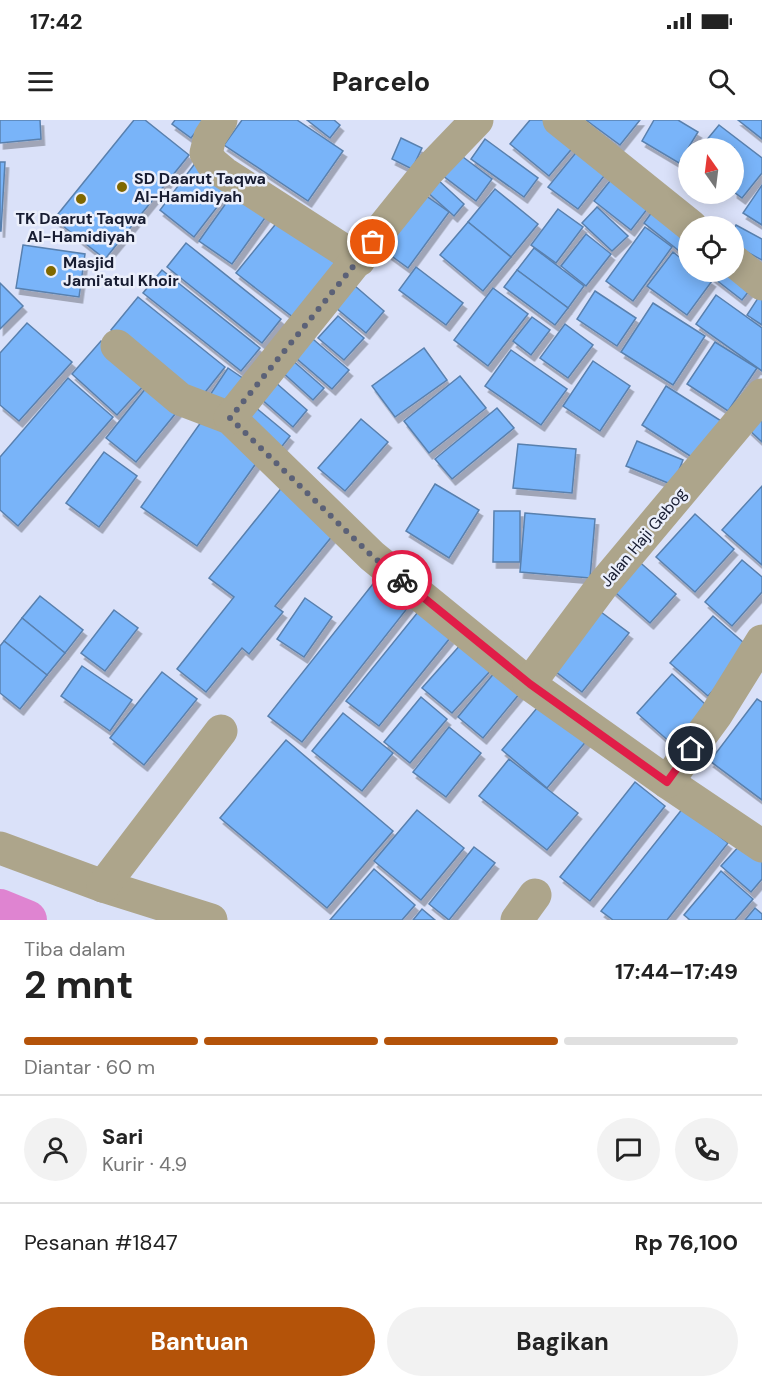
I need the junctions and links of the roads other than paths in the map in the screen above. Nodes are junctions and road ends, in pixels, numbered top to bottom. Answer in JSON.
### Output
{"nodes":[{"id":1,"x":221,"y":120,"type":"edge"},
{"id":2,"x":477,"y":120,"type":"edge"},
{"id":3,"x":559,"y":120,"type":"edge"},
{"id":4,"x":679,"y":216,"type":"edge"},
{"id":5,"x":359,"y":260,"type":"junction"},
{"id":6,"x":744,"y":269,"type":"edge"},
{"id":7,"x":762,"y":284,"type":"edge"},
{"id":8,"x":117,"y":345,"type":"dead end"},
{"id":9,"x":762,"y":395,"type":"edge"},
{"id":10,"x":230,"y":418,"type":"junction"},
{"id":11,"x":762,"y":641,"type":"edge"},
{"id":12,"x":530,"y":684,"type":"junction"},
{"id":13,"x":221,"y":731,"type":"dead end"},
{"id":14,"x":667,"y":782,"type":"junction"},
{"id":15,"x":762,"y":846,"type":"edge"},
{"id":16,"x":0,"y":848,"type":"edge"},
{"id":17,"x":103,"y":886,"type":"junction"},
{"id":18,"x":211,"y":920,"type":"edge"}],
"edges":[{"from":1,"to":5,"type":"street"},
{"from":2,"to":5,"type":"street"},
{"from":3,"to":4,"type":"street"},
{"from":5,"to":10,"type":"street"},
{"from":6,"to":7,"type":"street"},
{"from":8,"to":10,"type":"street"},
{"from":9,"to":12,"type":"street","name":"Jalan Haji Gebog"},
{"from":10,"to":12,"type":"street"},
{"from":11,"to":14,"type":"street"},
{"from":12,"to":14,"type":"street"},
{"from":13,"to":17,"type":"street"},
{"from":14,"to":15,"type":"street"},
{"from":16,"to":17,"type":"street"},
{"from":17,"to":18,"type":"street"}]}
